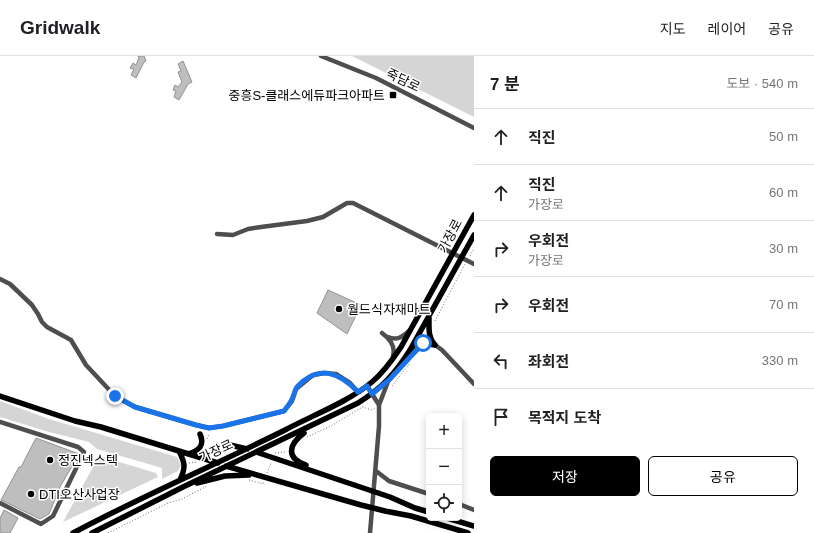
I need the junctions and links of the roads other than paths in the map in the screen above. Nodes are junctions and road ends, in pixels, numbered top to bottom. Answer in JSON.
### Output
{"nodes":[{"id":1,"x":321,"y":56,"type":"edge"},
{"id":2,"x":474,"y":128,"type":"edge"},
{"id":3,"x":474,"y":215,"type":"edge"},
{"id":4,"x":217,"y":234,"type":"dead end"},
{"id":5,"x":474,"y":235,"type":"edge"},
{"id":6,"x":453,"y":254,"type":"junction"},
{"id":7,"x":461,"y":258,"type":"junction"},
{"id":8,"x":474,"y":264,"type":"edge"},
{"id":9,"x":0,"y":279,"type":"edge"},
{"id":10,"x":429,"y":316,"type":"junction"},
{"id":11,"x":410,"y":330,"type":"junction"},
{"id":12,"x":382,"y":333,"type":"dead end"},
{"id":13,"x":388,"y":337,"type":"junction"},
{"id":14,"x":435,"y":346,"type":"junction"},
{"id":15,"x":389,"y":364,"type":"junction"},
{"id":16,"x":400,"y":366,"type":"junction"},
{"id":17,"x":390,"y":379,"type":"junction"},
{"id":18,"x":474,"y":384,"type":"edge"},
{"id":19,"x":367,"y":386,"type":"junction"},
{"id":20,"x":358,"y":392,"type":"junction"},
{"id":21,"x":372,"y":394,"type":"junction"},
{"id":22,"x":0,"y":396,"type":"edge"},
{"id":23,"x":378,"y":405,"type":"junction"},
{"id":24,"x":322,"y":421,"type":"junction"},
{"id":25,"x":0,"y":422,"type":"edge"},
{"id":26,"x":200,"y":434,"type":"dead end"},
{"id":27,"x":246,"y":449,"type":"junction"},
{"id":28,"x":179,"y":451,"type":"junction"},
{"id":29,"x":256,"y":452,"type":"junction"},
{"id":30,"x":188,"y":454,"type":"junction"},
{"id":31,"x":234,"y":455,"type":"junction"},
{"id":32,"x":216,"y":463,"type":"junction"},
{"id":33,"x":229,"y":465,"type":"junction"},
{"id":34,"x":376,"y":471,"type":"junction"},
{"id":35,"x":265,"y":478,"type":"junction"},
{"id":36,"x":180,"y":480,"type":"junction"},
{"id":37,"x":183,"y":487,"type":"junction"},
{"id":38,"x":365,"y":488,"type":"junction"},
{"id":39,"x":426,"y":493,"type":"edge"},
{"id":40,"x":0,"y":503,"type":"edge"},
{"id":41,"x":462,"y":505,"type":"edge"},
{"id":42,"x":474,"y":510,"type":"edge"},
{"id":43,"x":426,"y":511,"type":"edge"},
{"id":44,"x":457,"y":521,"type":"edge"},
{"id":45,"x":474,"y":526,"type":"edge"},
{"id":46,"x":73,"y":533,"type":"edge"},
{"id":47,"x":92,"y":533,"type":"edge"},
{"id":48,"x":370,"y":533,"type":"edge"},
{"id":49,"x":468,"y":533,"type":"edge"}],
"edges":[{"from":1,"to":2,"type":"street","name":"죽담로"},
{"from":3,"to":6,"type":"main road","name":"가장로"},
{"from":4,"to":6,"type":"street"},
{"from":5,"to":7,"type":"main road","name":"가장로"},
{"from":6,"to":7,"type":"street"},
{"from":6,"to":11,"type":"main road","name":"가장로"},
{"from":7,"to":8,"type":"street"},
{"from":7,"to":10,"type":"main road","name":"가장로"},
{"from":9,"to":20,"type":"street"},
{"from":10,"to":14,"type":"main road"},
{"from":10,"to":16,"type":"main road","name":"가장로"},
{"from":11,"to":13,"type":"street"},
{"from":11,"to":15,"type":"main road","name":"가장로"},
{"from":12,"to":13,"type":"street"},
{"from":13,"to":15,"type":"street"},
{"from":14,"to":16,"type":"main road"},
{"from":14,"to":18,"type":"street"},
{"from":15,"to":19,"type":"main road","name":"가장로"},
{"from":16,"to":17,"type":"main road","name":"가장로"},
{"from":17,"to":21,"type":"main road","name":"가장로"},
{"from":17,"to":23,"type":"street"},
{"from":19,"to":20,"type":"main road","name":"가장로"},
{"from":19,"to":21,"type":"street"},
{"from":20,"to":27,"type":"main road","name":"가장로"},
{"from":21,"to":23,"type":"street"},
{"from":21,"to":24,"type":"main road","name":"가장로"},
{"from":22,"to":28,"type":"main road"},
{"from":23,"to":34,"type":"street"},
{"from":24,"to":29,"type":"main road","name":"가장로"},
{"from":24,"to":38,"type":"main road"},
{"from":25,"to":40,"type":"street"},
{"from":26,"to":30,"type":"main road"},
{"from":27,"to":29,"type":"main road"},
{"from":27,"to":31,"type":"main road","name":"가장로"},
{"from":27,"to":31,"type":"main road"},
{"from":28,"to":30,"type":"main road"},
{"from":28,"to":36,"type":"main road"},
{"from":29,"to":33,"type":"main road","name":"가장로"},
{"from":29,"to":38,"type":"main road"},
{"from":30,"to":32,"type":"main road"},
{"from":31,"to":32,"type":"main road","name":"가장로"},
{"from":31,"to":33,"type":"main road"},
{"from":32,"to":33,"type":"main road"},
{"from":32,"to":36,"type":"main road","name":"가장로"},
{"from":33,"to":35,"type":"main road"},
{"from":33,"to":37,"type":"main road","name":"가장로"},
{"from":34,"to":39,"type":"street"},
{"from":34,"to":48,"type":"street"},
{"from":35,"to":37,"type":"main road"},
{"from":35,"to":49,"type":"main road"},
{"from":36,"to":46,"type":"main road","name":"가장로"},
{"from":37,"to":47,"type":"main road","name":"가장로"},
{"from":38,"to":43,"type":"main road"},
{"from":41,"to":42,"type":"street"},
{"from":44,"to":45,"type":"main road"}]}
